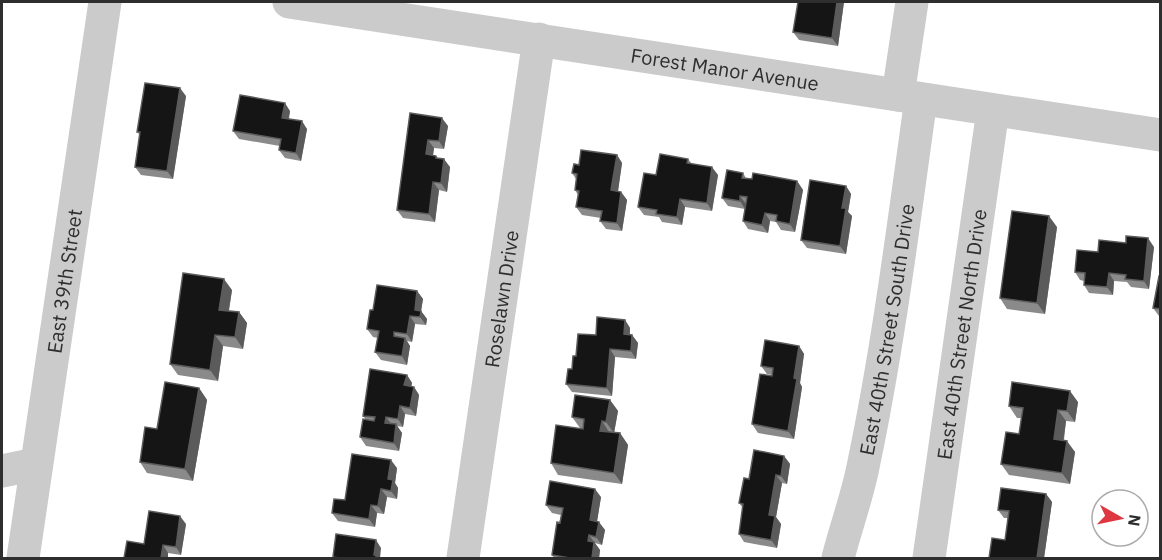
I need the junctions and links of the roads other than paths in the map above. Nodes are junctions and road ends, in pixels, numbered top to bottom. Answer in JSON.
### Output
{"nodes":[{"id":1,"x":105,"y":2,"type":"edge"},
{"id":2,"x":289,"y":2,"type":"edge"},
{"id":3,"x":912,"y":2,"type":"edge"},
{"id":4,"x":539,"y":39,"type":"junction"},
{"id":5,"x":909,"y":97,"type":"junction"},
{"id":6,"x":993,"y":110,"type":"junction"},
{"id":7,"x":1161,"y":135,"type":"edge"},
{"id":8,"x":36,"y":464,"type":"junction"},
{"id":9,"x":2,"y":471,"type":"edge"},
{"id":10,"x":23,"y":558,"type":"edge"},
{"id":11,"x":463,"y":558,"type":"edge"},
{"id":12,"x":838,"y":558,"type":"edge"},
{"id":13,"x":929,"y":558,"type":"edge"}],
"edges":[{"from":1,"to":8,"type":"street","name":"East 39th Street"},
{"from":2,"to":4,"type":"street","name":"Forest Manor Avenue"},
{"from":3,"to":5,"type":"street","name":"East 40th Street South Drive"},
{"from":4,"to":5,"type":"street","name":"Forest Manor Avenue"},
{"from":4,"to":11,"type":"street","name":"Roselawn Drive"},
{"from":5,"to":6,"type":"street","name":"Forest Manor Avenue"},
{"from":5,"to":12,"type":"street","name":"East 40th Street South Drive"},
{"from":6,"to":7,"type":"street","name":"Forest Manor Avenue"},
{"from":6,"to":13,"type":"street","name":"East 40th Street North Drive"},
{"from":8,"to":9,"type":"street"},
{"from":8,"to":10,"type":"street","name":"East 39th Street"}]}
